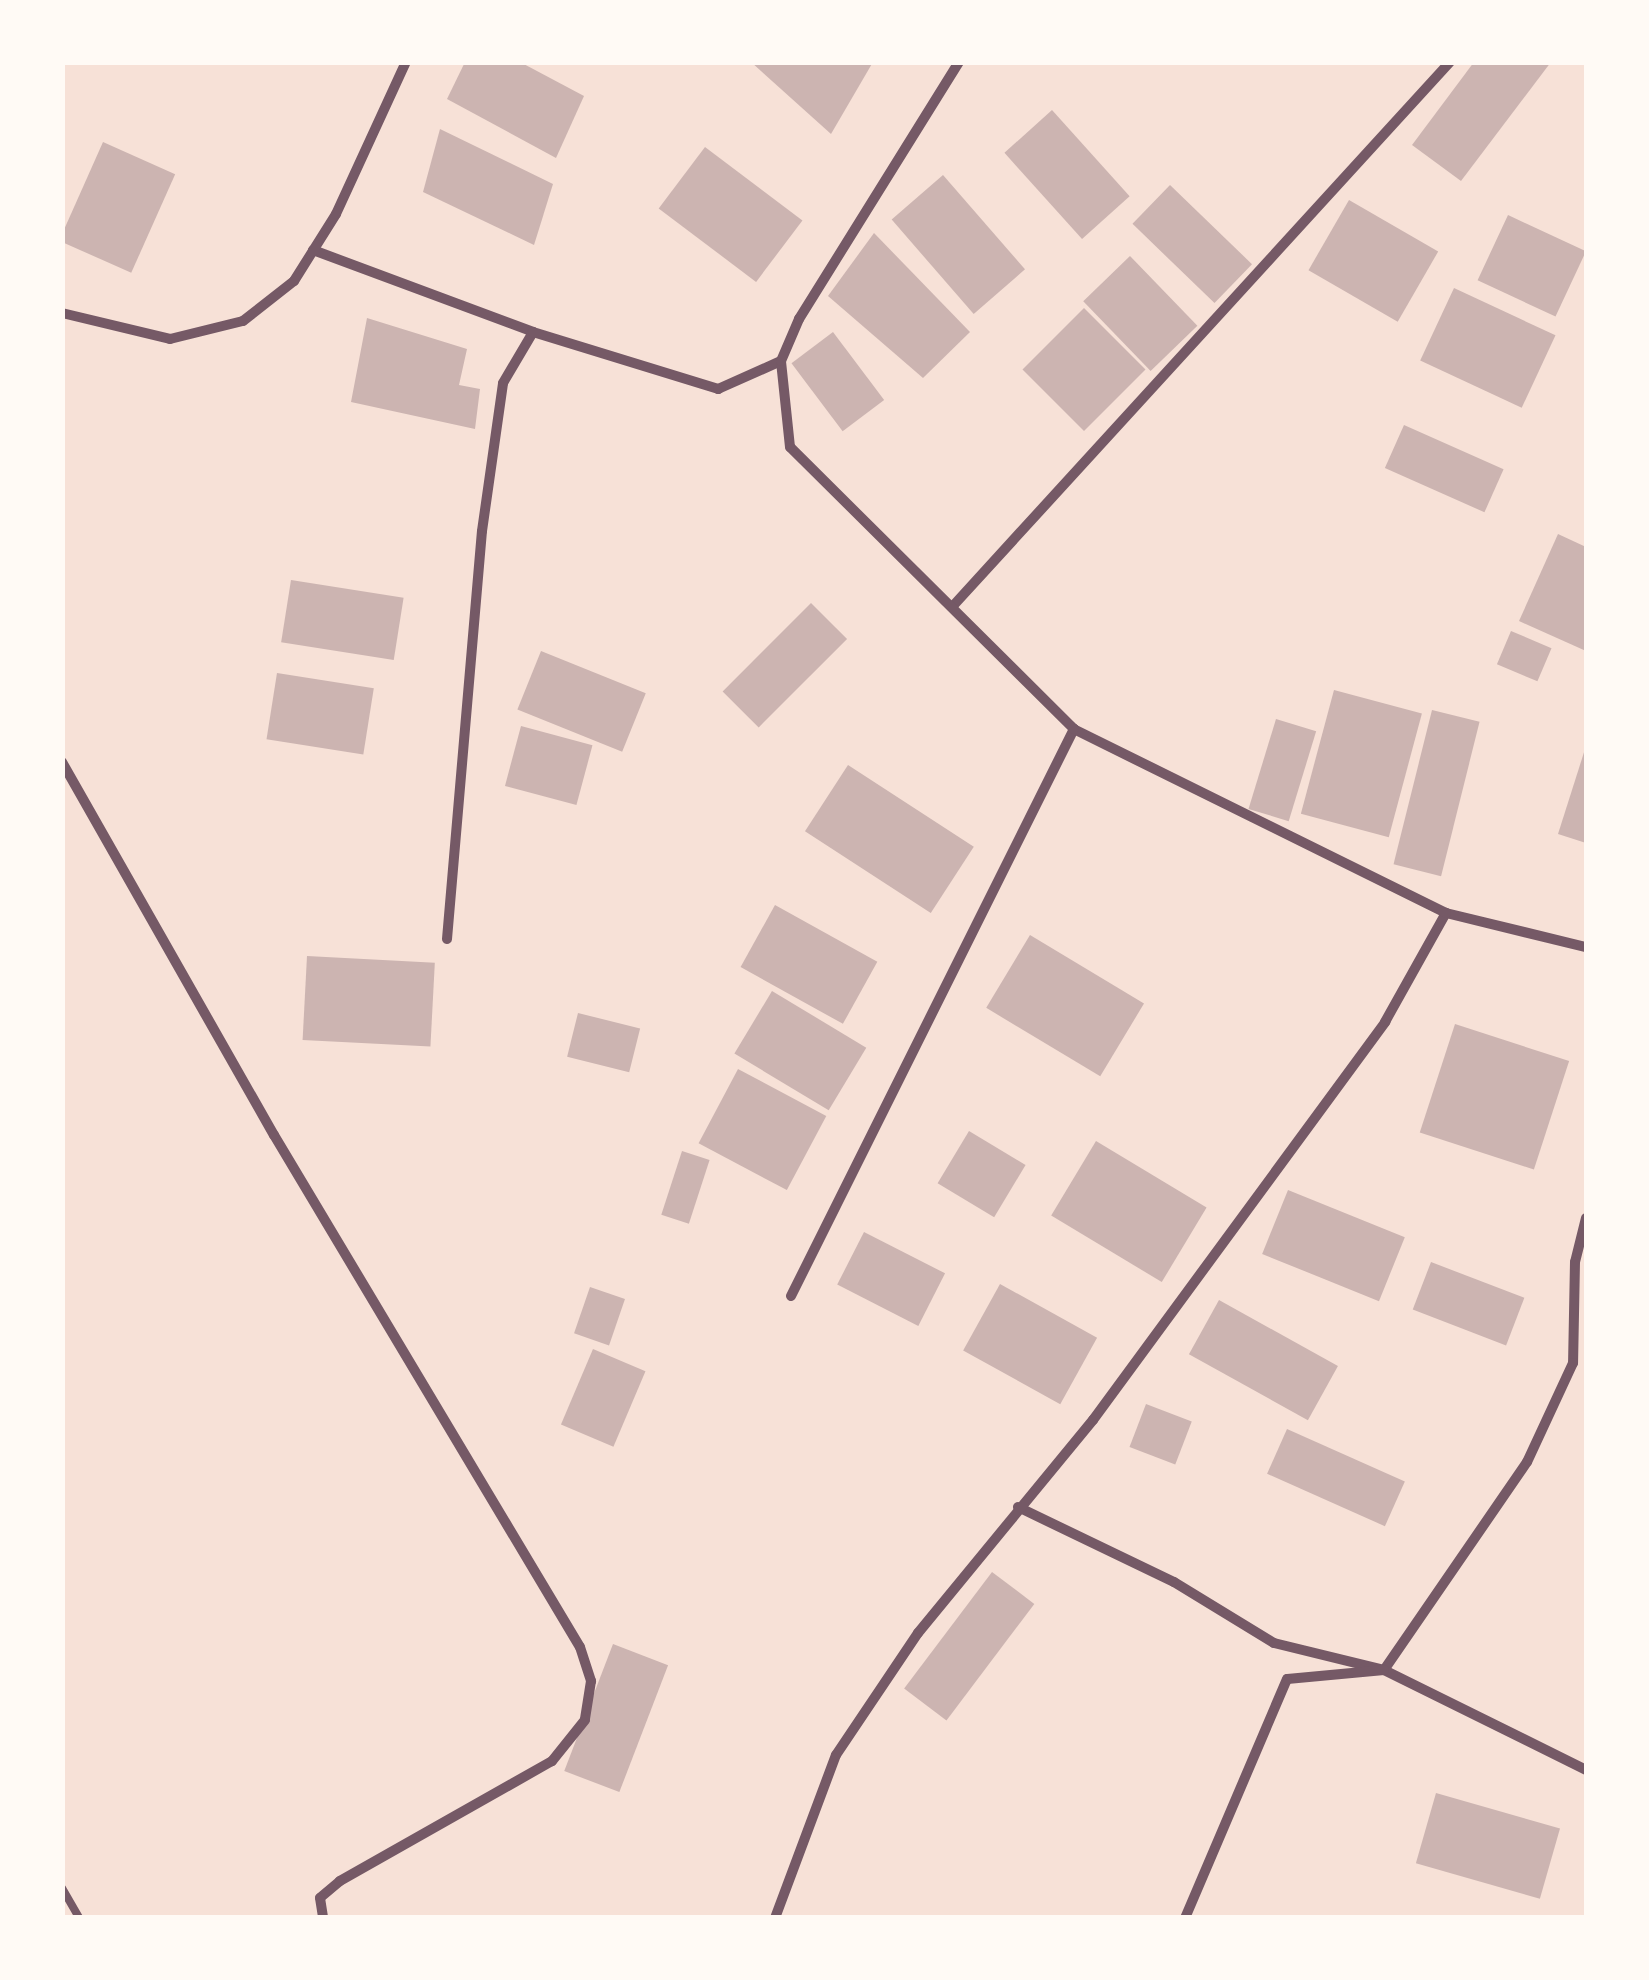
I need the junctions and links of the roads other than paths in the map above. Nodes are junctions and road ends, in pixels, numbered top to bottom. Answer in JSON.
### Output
{"nodes":[{"id":1,"x":406,"y":62,"type":"edge"},
{"id":2,"x":959,"y":62,"type":"edge"},
{"id":3,"x":1450,"y":62,"type":"edge"},
{"id":4,"x":314,"y":250,"type":"junction"},
{"id":5,"x":62,"y":313,"type":"edge"},
{"id":6,"x":533,"y":332,"type":"junction"},
{"id":7,"x":781,"y":361,"type":"junction"},
{"id":8,"x":952,"y":607,"type":"junction"},
{"id":9,"x":1074,"y":729,"type":"junction"},
{"id":10,"x":62,"y":762,"type":"edge"},
{"id":11,"x":1446,"y":914,"type":"junction"},
{"id":12,"x":447,"y":939,"type":"dead end"},
{"id":13,"x":1586,"y":946,"type":"edge"},
{"id":14,"x":1586,"y":1218,"type":"edge"},
{"id":15,"x":791,"y":1296,"type":"dead end"},
{"id":16,"x":1018,"y":1507,"type":"junction"},
{"id":17,"x":1384,"y":1670,"type":"junction"},
{"id":18,"x":1586,"y":1770,"type":"edge"},
{"id":19,"x":62,"y":1888,"type":"edge"},
{"id":20,"x":79,"y":1918,"type":"edge"},
{"id":21,"x":323,"y":1918,"type":"edge"},
{"id":22,"x":774,"y":1918,"type":"edge"},
{"id":23,"x":1185,"y":1918,"type":"edge"}],
"edges":[{"from":1,"to":4,"type":"street"},
{"from":2,"to":7,"type":"street"},
{"from":3,"to":8,"type":"street"},
{"from":4,"to":5,"type":"street"},
{"from":4,"to":6,"type":"street"},
{"from":6,"to":7,"type":"street"},
{"from":6,"to":12,"type":"street"},
{"from":7,"to":8,"type":"street"},
{"from":8,"to":9,"type":"street"},
{"from":9,"to":11,"type":"street"},
{"from":9,"to":15,"type":"street"},
{"from":10,"to":21,"type":"street"},
{"from":11,"to":13,"type":"street"},
{"from":11,"to":16,"type":"street"},
{"from":14,"to":17,"type":"street"},
{"from":16,"to":17,"type":"street"},
{"from":16,"to":22,"type":"street"},
{"from":17,"to":18,"type":"street"},
{"from":17,"to":23,"type":"street"},
{"from":19,"to":20,"type":"lane"}]}
